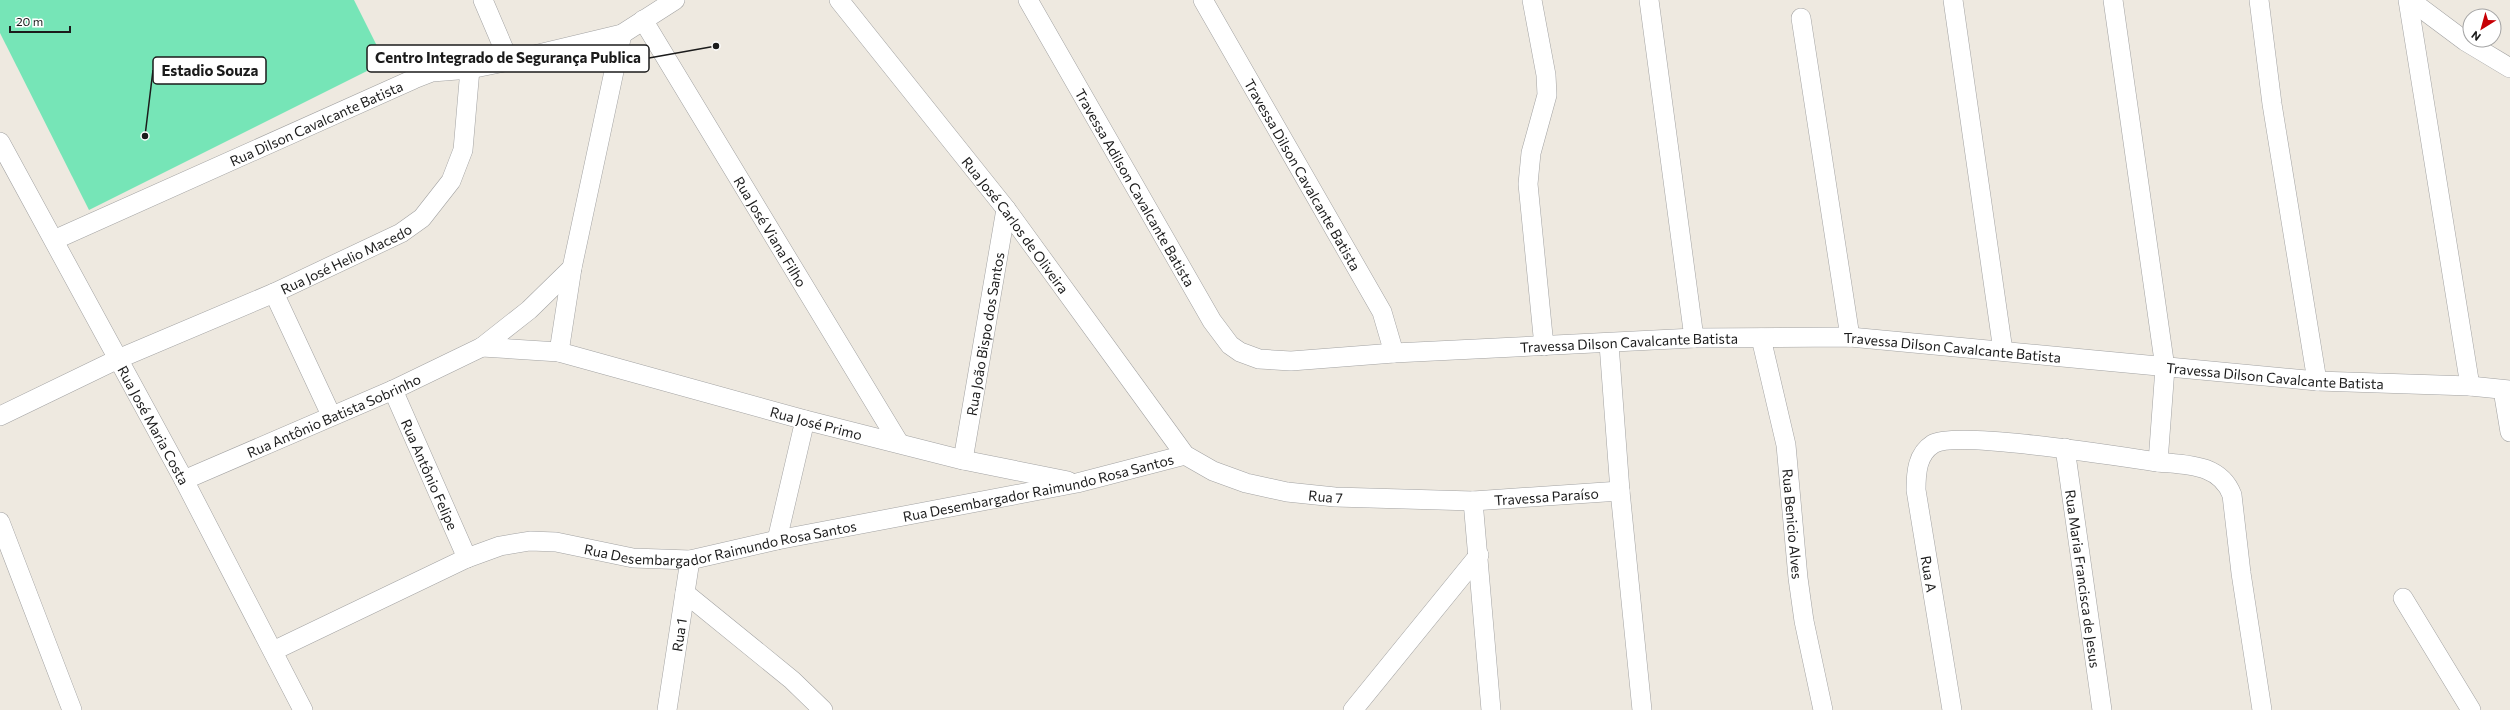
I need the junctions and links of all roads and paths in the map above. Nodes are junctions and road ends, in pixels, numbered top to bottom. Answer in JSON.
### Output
{"nodes":[{"id":1,"x":483,"y":0,"type":"edge"},
{"id":2,"x":675,"y":0,"type":"edge"},
{"id":3,"x":839,"y":0,"type":"edge"},
{"id":4,"x":1028,"y":0,"type":"edge"},
{"id":5,"x":1203,"y":0,"type":"edge"},
{"id":6,"x":1532,"y":0,"type":"edge"},
{"id":7,"x":1649,"y":0,"type":"edge"},
{"id":8,"x":1953,"y":0,"type":"edge"},
{"id":9,"x":2113,"y":0,"type":"edge"},
{"id":10,"x":2259,"y":0,"type":"edge"},
{"id":11,"x":2409,"y":0,"type":"edge"},
{"id":12,"x":1801,"y":18,"type":"dead end"},
{"id":13,"x":643,"y":20,"type":"junction"},
{"id":14,"x":622,"y":34,"type":"junction"},
{"id":15,"x":509,"y":61,"type":"junction"},
{"id":16,"x":2510,"y":68,"type":"edge"},
{"id":17,"x":470,"y":69,"type":"junction"},
{"id":18,"x":0,"y":142,"type":"edge"},
{"id":19,"x":1006,"y":209,"type":"junction"},
{"id":20,"x":54,"y":240,"type":"junction"},
{"id":21,"x":572,"y":268,"type":"junction"},
{"id":22,"x":274,"y":292,"type":"junction"},
{"id":23,"x":1850,"y":337,"type":"junction"},
{"id":24,"x":1694,"y":338,"type":"junction"},
{"id":25,"x":1761,"y":338,"type":"junction"},
{"id":26,"x":1609,"y":344,"type":"junction"},
{"id":27,"x":1544,"y":346,"type":"junction"},
{"id":28,"x":482,"y":347,"type":"junction"},
{"id":29,"x":2003,"y":350,"type":"junction"},
{"id":30,"x":559,"y":352,"type":"junction"},
{"id":31,"x":1394,"y":353,"type":"junction"},
{"id":32,"x":118,"y":359,"type":"junction"},
{"id":33,"x":1259,"y":360,"type":"joint"},
{"id":34,"x":2165,"y":368,"type":"junction"},
{"id":35,"x":2317,"y":381,"type":"junction"},
{"id":36,"x":2470,"y":386,"type":"junction"},
{"id":37,"x":393,"y":390,"type":"junction"},
{"id":38,"x":2507,"y":390,"type":"edge"},
{"id":39,"x":331,"y":415,"type":"junction"},
{"id":40,"x":0,"y":416,"type":"edge"},
{"id":41,"x":805,"y":420,"type":"junction"},
{"id":42,"x":2510,"y":432,"type":"edge"},
{"id":43,"x":899,"y":443,"type":"junction"},
{"id":44,"x":2065,"y":448,"type":"junction"},
{"id":45,"x":1185,"y":455,"type":"junction"},
{"id":46,"x":963,"y":460,"type":"junction"},
{"id":47,"x":2158,"y":462,"type":"junction"},
{"id":48,"x":184,"y":480,"type":"junction"},
{"id":49,"x":1077,"y":483,"type":"junction"},
{"id":50,"x":1620,"y":491,"type":"junction"},
{"id":51,"x":1473,"y":501,"type":"junction"},
{"id":52,"x":0,"y":522,"type":"edge"},
{"id":53,"x":777,"y":540,"type":"junction"},
{"id":54,"x":1479,"y":555,"type":"junction"},
{"id":55,"x":467,"y":558,"type":"junction"},
{"id":56,"x":690,"y":560,"type":"junction"},
{"id":57,"x":685,"y":593,"type":"junction"},
{"id":58,"x":2403,"y":598,"type":"dead end"},
{"id":59,"x":273,"y":651,"type":"junction"},
{"id":60,"x":72,"y":710,"type":"edge"},
{"id":61,"x":303,"y":710,"type":"edge"},
{"id":62,"x":667,"y":710,"type":"edge"},
{"id":63,"x":823,"y":710,"type":"edge"},
{"id":64,"x":1353,"y":710,"type":"edge"},
{"id":65,"x":1491,"y":710,"type":"edge"},
{"id":66,"x":1642,"y":710,"type":"edge"},
{"id":67,"x":1824,"y":710,"type":"edge"},
{"id":68,"x":1952,"y":710,"type":"edge"},
{"id":69,"x":2102,"y":710,"type":"edge"},
{"id":70,"x":2262,"y":710,"type":"edge"},
{"id":71,"x":2471,"y":710,"type":"edge"}],
"edges":[{"from":1,"to":15,"type":"street"},
{"from":2,"to":13,"type":"street","name":"Rua Dilson Cavalcante Batista"},
{"from":3,"to":19,"type":"street","name":"Rua José Carlos de Oliveira"},
{"from":4,"to":33,"type":"street","name":"Travessa Adilson Cavalcante Batista"},
{"from":5,"to":31,"type":"street","name":"Travessa Dilson Cavalcante Batista"},
{"from":6,"to":27,"type":"street"},
{"from":7,"to":24,"type":"street"},
{"from":8,"to":29,"type":"street"},
{"from":9,"to":34,"type":"street"},
{"from":10,"to":35,"type":"street"},
{"from":11,"to":16,"type":"street"},
{"from":11,"to":36,"type":"street"},
{"from":12,"to":23,"type":"street"},
{"from":13,"to":14,"type":"street","name":"Rua Dilson Cavalcante Batista"},
{"from":13,"to":43,"type":"street","name":"Rua José Viana Filho"},
{"from":14,"to":15,"type":"street","name":"Rua Dilson Cavalcante Batista"},
{"from":14,"to":21,"type":"street"},
{"from":15,"to":17,"type":"street","name":"Rua Dilson Cavalcante Batista"},
{"from":17,"to":20,"type":"street","name":"Rua Dilson Cavalcante Batista"},
{"from":17,"to":22,"type":"street","name":"Rua José Helio Macedo"},
{"from":18,"to":20,"type":"street","name":"Rua José Maria Costa"},
{"from":19,"to":45,"type":"street","name":"Rua José Carlos de Oliveira"},
{"from":19,"to":46,"type":"street","name":"Rua João Bispo dos Santos"},
{"from":20,"to":32,"type":"street","name":"Rua José Maria Costa"},
{"from":21,"to":28,"type":"street","name":"Rua Antônio Batista Sobrinho"},
{"from":21,"to":30,"type":"street"},
{"from":22,"to":32,"type":"street","name":"Rua José Helio Macedo"},
{"from":22,"to":39,"type":"street"},
{"from":23,"to":25,"type":"street","name":"Travessa Dilson Cavalcante Batista"},
{"from":23,"to":29,"type":"street","name":"Travessa Dilson Cavalcante Batista"},
{"from":24,"to":25,"type":"street","name":"Travessa Dilson Cavalcante Batista"},
{"from":24,"to":26,"type":"street","name":"Travessa Dilson Cavalcante Batista"},
{"from":25,"to":67,"type":"street","name":"Rua Benicio Alves"},
{"from":26,"to":27,"type":"street","name":"Travessa Dilson Cavalcante Batista"},
{"from":26,"to":50,"type":"street"},
{"from":27,"to":31,"type":"street","name":"Travessa Dilson Cavalcante Batista"},
{"from":28,"to":30,"type":"street","name":"Rua José Primo"},
{"from":28,"to":37,"type":"street","name":"Rua Antônio Batista Sobrinho"},
{"from":29,"to":34,"type":"street","name":"Travessa Dilson Cavalcante Batista"},
{"from":30,"to":41,"type":"street","name":"Rua José Primo"},
{"from":31,"to":33,"type":"street","name":"Travessa Dilson Cavalcante Batista"},
{"from":32,"to":40,"type":"street","name":"Rua José Helio Macedo"},
{"from":32,"to":48,"type":"street","name":"Rua José Maria Costa"},
{"from":34,"to":35,"type":"street","name":"Travessa Dilson Cavalcante Batista"},
{"from":34,"to":47,"type":"street"},
{"from":35,"to":36,"type":"street","name":"Travessa Dilson Cavalcante Batista"},
{"from":36,"to":38,"type":"street","name":"Travessa Dilson Cavalcante Batista"},
{"from":37,"to":39,"type":"street","name":"Rua Antônio Batista Sobrinho"},
{"from":37,"to":55,"type":"street","name":"Rua Antônio Felipe"},
{"from":38,"to":42,"type":"street"},
{"from":39,"to":48,"type":"street","name":"Rua Antônio Batista Sobrinho"},
{"from":41,"to":43,"type":"street","name":"Rua José Primo"},
{"from":41,"to":53,"type":"street"},
{"from":43,"to":46,"type":"street","name":"Rua José Primo"},
{"from":44,"to":47,"type":"street"},
{"from":44,"to":68,"type":"street","name":"Rua A"},
{"from":44,"to":69,"type":"street","name":"Rua Maria Francisca de Jesus"},
{"from":45,"to":49,"type":"street","name":"Rua Desembargador Raimundo Rosa Santos"},
{"from":45,"to":51,"type":"street","name":"Rua 7"},
{"from":46,"to":49,"type":"street","name":"Rua José Primo"},
{"from":47,"to":70,"type":"street"},
{"from":48,"to":59,"type":"street","name":"Rua José Maria Costa"},
{"from":49,"to":53,"type":"street","name":"Rua Desembargador Raimundo Rosa Santos"},
{"from":50,"to":51,"type":"street","name":"Travessa Paraíso"},
{"from":50,"to":66,"type":"street"},
{"from":51,"to":54,"type":"street"},
{"from":52,"to":60,"type":"street"},
{"from":53,"to":56,"type":"street","name":"Rua Desembargador Raimundo Rosa Santos"},
{"from":54,"to":64,"type":"street"},
{"from":54,"to":65,"type":"street"},
{"from":55,"to":56,"type":"street","name":"Rua Desembargador Raimundo Rosa Santos"},
{"from":55,"to":59,"type":"street","name":"Rua Desembargador Raimundo Rosa Santos"},
{"from":56,"to":57,"type":"street","name":"Rua 1"},
{"from":57,"to":62,"type":"street","name":"Rua 1"},
{"from":57,"to":63,"type":"street"},
{"from":58,"to":71,"type":"street"},
{"from":59,"to":61,"type":"street","name":"Rua José Maria Costa"}]}
